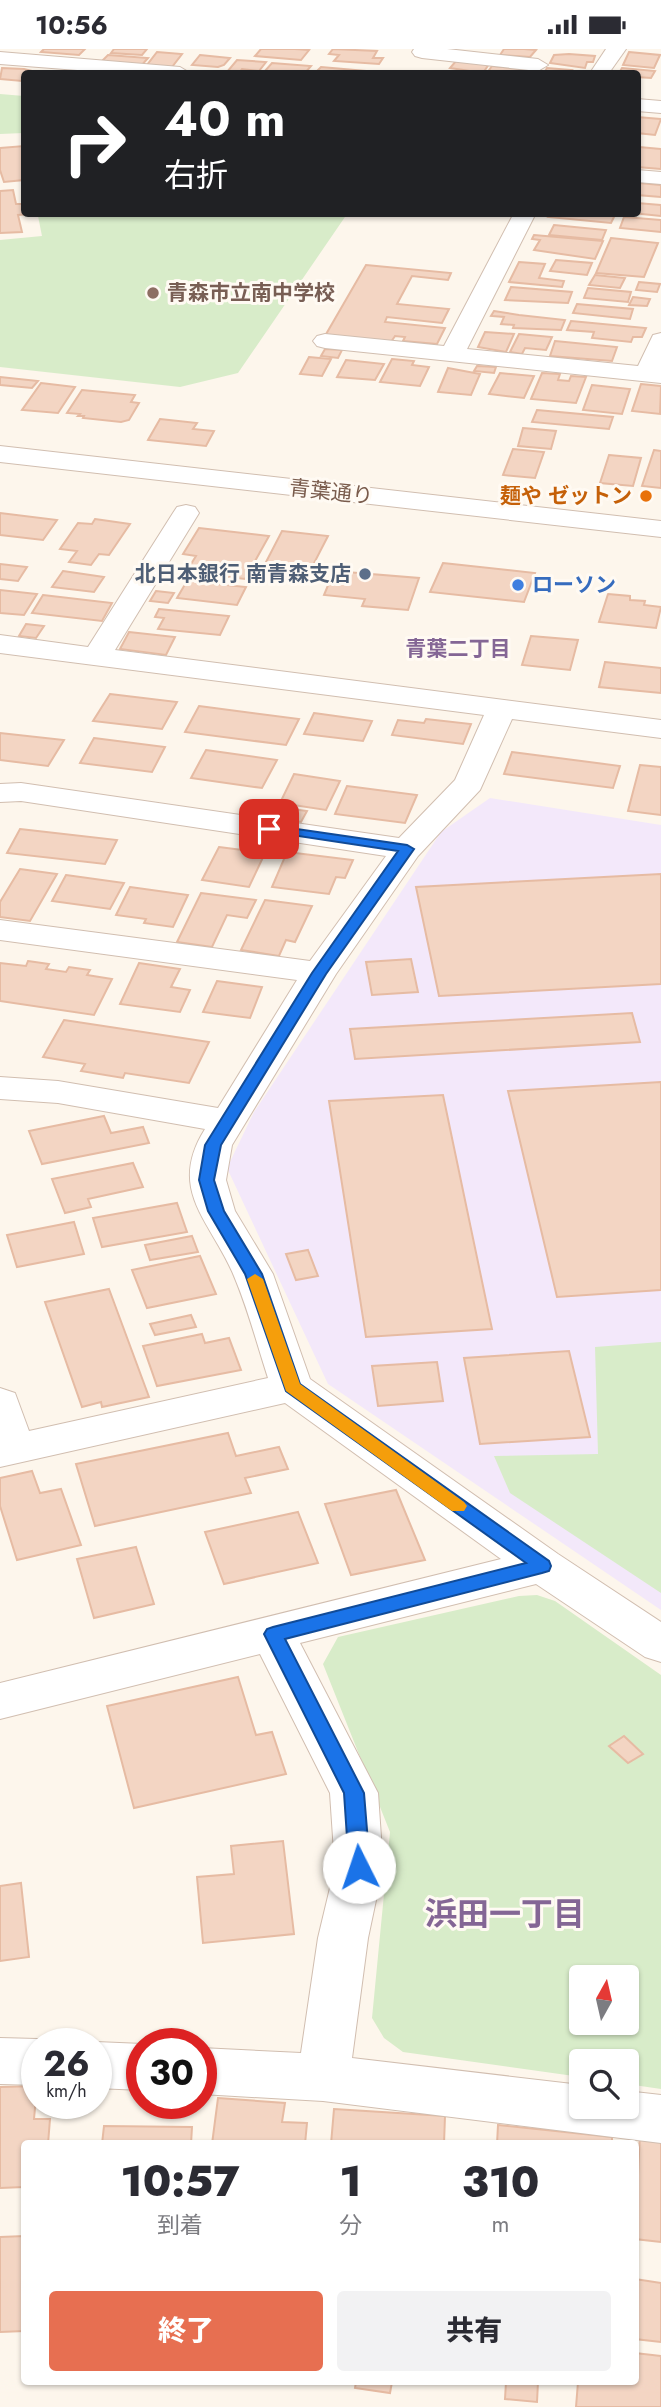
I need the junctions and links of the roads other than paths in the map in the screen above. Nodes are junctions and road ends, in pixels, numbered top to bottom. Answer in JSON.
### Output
{"nodes":[{"id":1,"x":98,"y":49,"type":"edge"},
{"id":2,"x":616,"y":49,"type":"edge"},
{"id":3,"x":420,"y":55,"type":"edge"},
{"id":4,"x":0,"y":58,"type":"edge"},
{"id":5,"x":82,"y":65,"type":"junction"},
{"id":6,"x":537,"y":65,"type":"dead end"},
{"id":7,"x":143,"y":70,"type":"edge"},
{"id":8,"x":601,"y":70,"type":"edge"},
{"id":9,"x":641,"y":105,"type":"edge"},
{"id":10,"x":661,"y":107,"type":"edge"},
{"id":11,"x":641,"y":176,"type":"edge"},
{"id":12,"x":661,"y":178,"type":"edge"},
{"id":13,"x":523,"y":217,"type":"edge"},
{"id":14,"x":661,"y":340,"type":"edge"},
{"id":15,"x":325,"y":341,"type":"dead end"},
{"id":16,"x":452,"y":354,"type":"junction"},
{"id":17,"x":654,"y":376,"type":"edge"},
{"id":18,"x":0,"y":454,"type":"edge"},
{"id":19,"x":186,"y":513,"type":"dead end"},
{"id":20,"x":661,"y":529,"type":"edge"},
{"id":21,"x":0,"y":644,"type":"edge"},
{"id":22,"x":97,"y":656,"type":"junction"},
{"id":23,"x":502,"y":708,"type":"junction"},
{"id":24,"x":661,"y":729,"type":"edge"},
{"id":25,"x":0,"y":793,"type":"edge"},
{"id":26,"x":407,"y":849,"type":"junction"},
{"id":27,"x":0,"y":930,"type":"edge"},
{"id":28,"x":319,"y":973,"type":"junction"},
{"id":29,"x":0,"y":1088,"type":"edge"},
{"id":30,"x":227,"y":1121,"type":"junction"},
{"id":31,"x":292,"y":1387,"type":"junction"},
{"id":32,"x":0,"y":1403,"type":"edge"},
{"id":33,"x":7,"y":1450,"type":"edge"},
{"id":34,"x":542,"y":1566,"type":"junction"},
{"id":35,"x":273,"y":1634,"type":"junction"},
{"id":36,"x":661,"y":1646,"type":"edge"},
{"id":37,"x":0,"y":1701,"type":"edge"},
{"id":38,"x":0,"y":2061,"type":"edge"},
{"id":39,"x":21,"y":2061,"type":"edge"},
{"id":40,"x":217,"y":2072,"type":"edge"},
{"id":41,"x":323,"y":2078,"type":"junction"},
{"id":42,"x":661,"y":2119,"type":"edge"}],
"edges":[{"from":1,"to":5,"type":"street"},
{"from":2,"to":8,"type":"street"},
{"from":3,"to":6,"type":"street"},
{"from":4,"to":5,"type":"street"},
{"from":5,"to":7,"type":"street"},
{"from":9,"to":10,"type":"street"},
{"from":11,"to":12,"type":"street"},
{"from":13,"to":16,"type":"street"},
{"from":14,"to":17,"type":"street"},
{"from":15,"to":16,"type":"street"},
{"from":16,"to":17,"type":"street"},
{"from":18,"to":20,"type":"street","name":"青葉通り"},
{"from":19,"to":22,"type":"street"},
{"from":21,"to":22,"type":"street"},
{"from":22,"to":23,"type":"street"},
{"from":23,"to":24,"type":"street"},
{"from":23,"to":26,"type":"street"},
{"from":25,"to":26,"type":"street"},
{"from":26,"to":28,"type":"street"},
{"from":27,"to":28,"type":"street"},
{"from":28,"to":30,"type":"street"},
{"from":29,"to":30,"type":"street"},
{"from":30,"to":31,"type":"street"},
{"from":31,"to":33,"type":"street"},
{"from":31,"to":34,"type":"street"},
{"from":32,"to":33,"type":"street"},
{"from":34,"to":35,"type":"street"},
{"from":34,"to":36,"type":"street"},
{"from":35,"to":37,"type":"street"},
{"from":35,"to":41,"type":"street"},
{"from":38,"to":39,"type":"street"},
{"from":40,"to":41,"type":"street"},
{"from":41,"to":42,"type":"street"}]}
